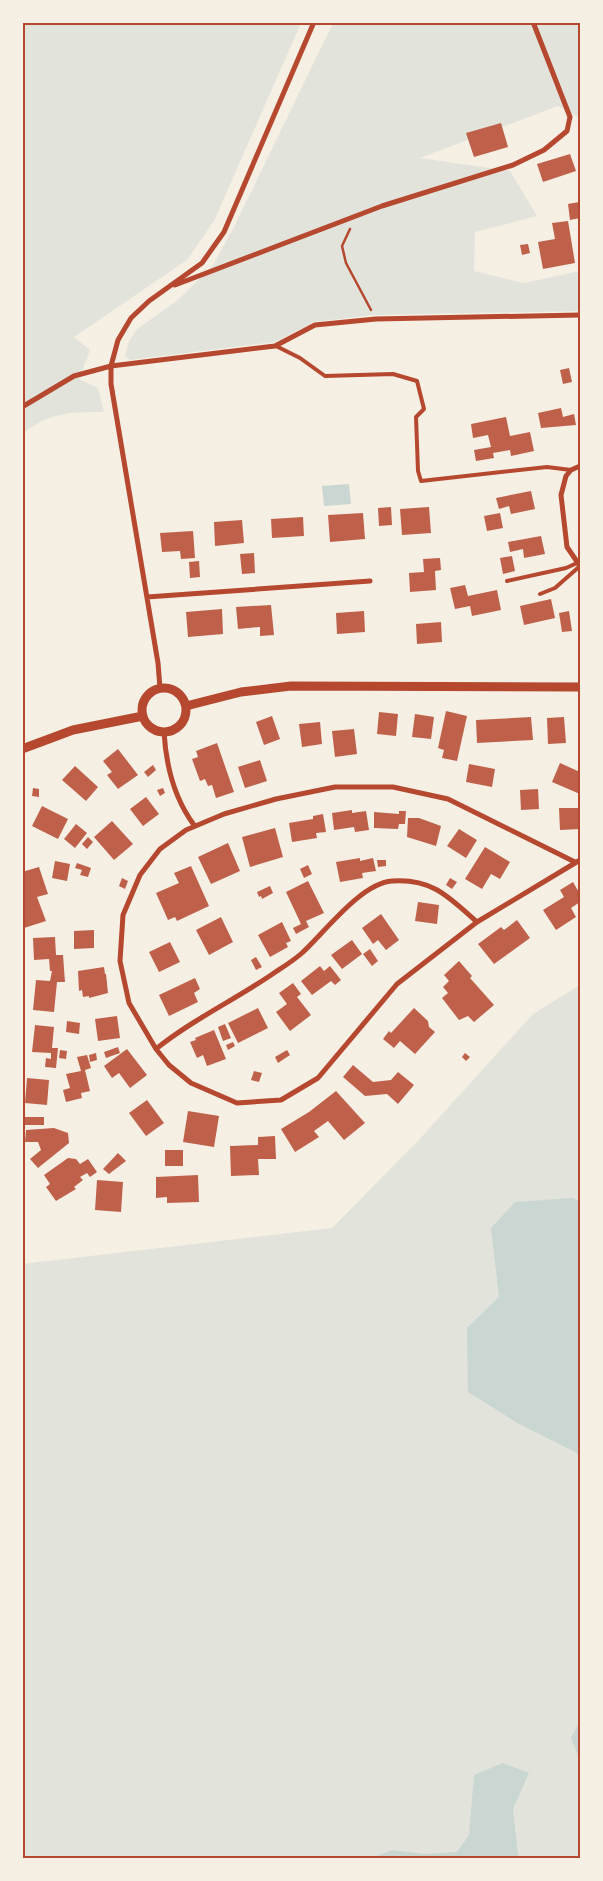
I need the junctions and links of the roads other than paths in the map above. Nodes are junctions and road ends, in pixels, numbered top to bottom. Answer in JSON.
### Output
{"nodes":[{"id":1,"x":314,"y":22,"type":"edge"},
{"id":2,"x":533,"y":22,"type":"edge"},
{"id":3,"x":168,"y":288,"type":"junction"},
{"id":4,"x":580,"y":315,"type":"edge"},
{"id":5,"x":274,"y":346,"type":"junction"},
{"id":6,"x":111,"y":366,"type":"junction"},
{"id":7,"x":22,"y":407,"type":"edge"},
{"id":8,"x":580,"y":466,"type":"edge"},
{"id":9,"x":571,"y":470,"type":"junction"},
{"id":10,"x":579,"y":565,"type":"edge"},
{"id":11,"x":370,"y":581,"type":"dead end"},
{"id":12,"x":507,"y":581,"type":"dead end"},
{"id":13,"x":540,"y":594,"type":"dead end"},
{"id":14,"x":147,"y":597,"type":"junction"},
{"id":15,"x":580,"y":687,"type":"edge"},
{"id":16,"x":160,"y":688,"type":"junction"},
{"id":17,"x":186,"y":706,"type":"junction"},
{"id":18,"x":143,"y":716,"type":"junction"},
{"id":19,"x":164,"y":732,"type":"junction"},
{"id":20,"x":22,"y":748,"type":"edge"},
{"id":21,"x":194,"y":825,"type":"junction"},
{"id":22,"x":578,"y":861,"type":"edge"},
{"id":23,"x":477,"y":922,"type":"junction"},
{"id":24,"x":156,"y":1049,"type":"junction"}],
"edges":[{"from":1,"to":3,"type":"street"},
{"from":2,"to":3,"type":"street"},
{"from":3,"to":6,"type":"street"},
{"from":4,"to":5,"type":"street"},
{"from":5,"to":6,"type":"street"},
{"from":5,"to":9,"type":"lane"},
{"from":6,"to":7,"type":"street"},
{"from":6,"to":14,"type":"street"},
{"from":8,"to":9,"type":"street"},
{"from":9,"to":10,"type":"street"},
{"from":10,"to":12,"type":"lane"},
{"from":10,"to":13,"type":"lane"},
{"from":11,"to":14,"type":"street"},
{"from":14,"to":16,"type":"street"},
{"from":15,"to":17,"type":"street"},
{"from":16,"to":17,"type":"street"},
{"from":16,"to":18,"type":"street"},
{"from":17,"to":19,"type":"street"},
{"from":18,"to":19,"type":"street"},
{"from":18,"to":20,"type":"street"},
{"from":19,"to":21,"type":"street"},
{"from":21,"to":22,"type":"street"},
{"from":21,"to":24,"type":"street"},
{"from":22,"to":23,"type":"street"},
{"from":23,"to":24,"type":"street"},
{"from":23,"to":24,"type":"street"}]}
